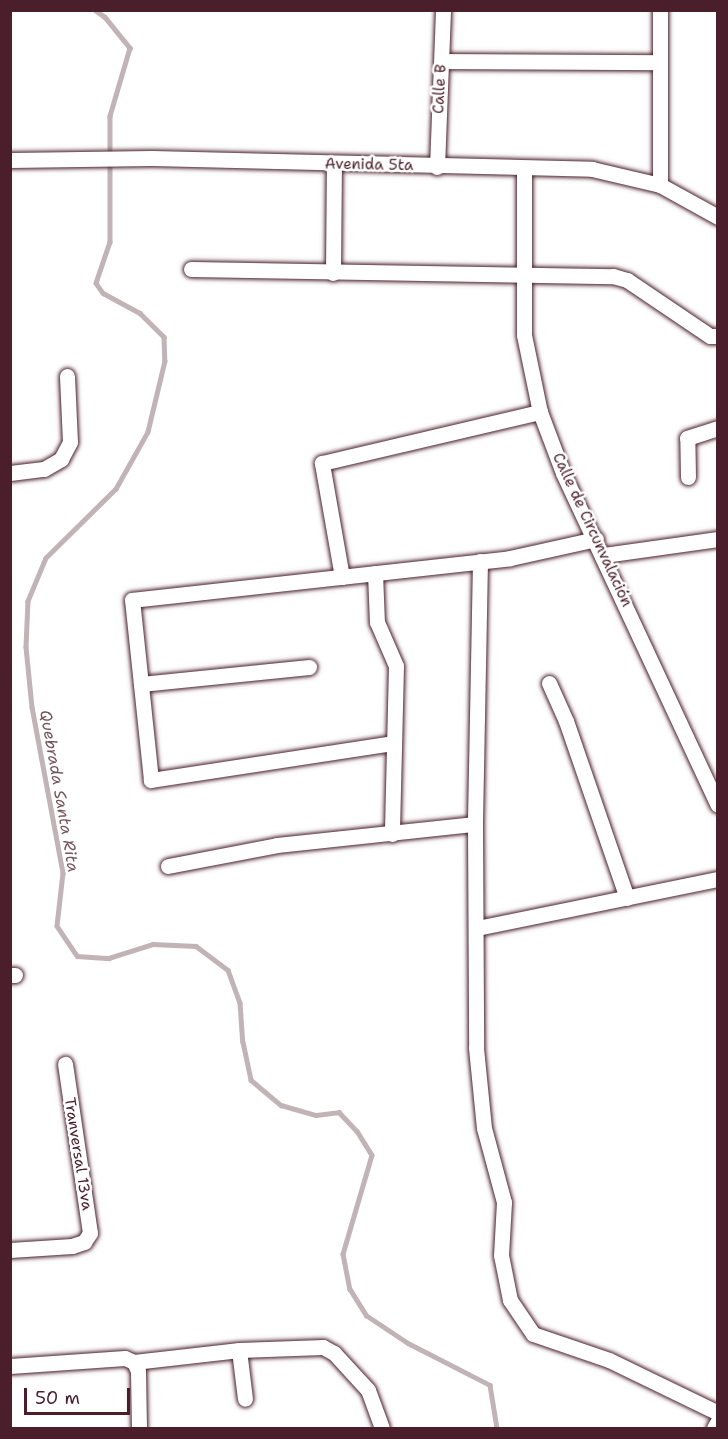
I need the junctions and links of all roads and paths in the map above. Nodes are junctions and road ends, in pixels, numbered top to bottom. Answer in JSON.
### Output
{"nodes":[{"id":1,"x":443,"y":10,"type":"edge"},
{"id":2,"x":660,"y":10,"type":"edge"},
{"id":3,"x":442,"y":61,"type":"junction"},
{"id":4,"x":660,"y":62,"type":"junction"},
{"id":5,"x":10,"y":160,"type":"edge"},
{"id":6,"x":334,"y":164,"type":"junction"},
{"id":7,"x":437,"y":167,"type":"junction"},
{"id":8,"x":524,"y":168,"type":"junction"},
{"id":9,"x":660,"y":185,"type":"junction"},
{"id":10,"x":717,"y":217,"type":"edge"},
{"id":11,"x":191,"y":269,"type":"dead end"},
{"id":12,"x":333,"y":273,"type":"junction"},
{"id":13,"x":524,"y":276,"type":"junction"},
{"id":14,"x":717,"y":336,"type":"edge"},
{"id":15,"x":67,"y":376,"type":"dead end"},
{"id":16,"x":540,"y":412,"type":"junction"},
{"id":17,"x":717,"y":428,"type":"edge"},
{"id":18,"x":10,"y":473,"type":"edge"},
{"id":19,"x":688,"y":477,"type":"dead end"},
{"id":20,"x":597,"y":539,"type":"junction"},
{"id":21,"x":717,"y":539,"type":"edge"},
{"id":22,"x":604,"y":555,"type":"junction"},
{"id":23,"x":480,"y":561,"type":"junction"},
{"id":24,"x":375,"y":573,"type":"junction"},
{"id":25,"x":342,"y":577,"type":"junction"},
{"id":26,"x":309,"y":667,"type":"dead end"},
{"id":27,"x":549,"y":683,"type":"dead end"},
{"id":28,"x":141,"y":684,"type":"junction"},
{"id":29,"x":393,"y":743,"type":"junction"},
{"id":30,"x":717,"y":805,"type":"edge"},
{"id":31,"x":475,"y":824,"type":"junction"},
{"id":32,"x":392,"y":834,"type":"junction"},
{"id":33,"x":168,"y":866,"type":"dead end"},
{"id":34,"x":717,"y":879,"type":"edge"},
{"id":35,"x":627,"y":898,"type":"junction"},
{"id":36,"x":477,"y":928,"type":"junction"},
{"id":37,"x":64,"y":1064,"type":"dead end"},
{"id":38,"x":10,"y":1250,"type":"edge"},
{"id":39,"x":239,"y":1350,"type":"junction"},
{"id":40,"x":134,"y":1362,"type":"junction"},
{"id":41,"x":10,"y":1366,"type":"edge"},
{"id":42,"x":245,"y":1399,"type":"dead end"},
{"id":43,"x":717,"y":1413,"type":"edge"},
{"id":44,"x":717,"y":1421,"type":"edge"},
{"id":45,"x":139,"y":1428,"type":"edge"},
{"id":46,"x":382,"y":1428,"type":"edge"},
{"id":47,"x":714,"y":1428,"type":"edge"}],
"edges":[{"from":1,"to":3,"type":"street","name":"Calle B"},
{"from":2,"to":4,"type":"street"},
{"from":3,"to":4,"type":"street"},
{"from":3,"to":7,"type":"street","name":"Calle B"},
{"from":4,"to":9,"type":"street"},
{"from":5,"to":6,"type":"street","name":"Avenida 5ta"},
{"from":6,"to":7,"type":"street","name":"Avenida 5ta"},
{"from":6,"to":12,"type":"street"},
{"from":7,"to":8,"type":"street","name":"Avenida 5ta"},
{"from":8,"to":9,"type":"street","name":"Avenida 5ta"},
{"from":8,"to":13,"type":"street","name":"Calle de Circunvalación"},
{"from":9,"to":10,"type":"street","name":"Avenida 5ta"},
{"from":11,"to":12,"type":"street"},
{"from":12,"to":13,"type":"street"},
{"from":13,"to":14,"type":"street"},
{"from":13,"to":16,"type":"street","name":"Calle de Circunvalación"},
{"from":15,"to":18,"type":"street"},
{"from":16,"to":20,"type":"street","name":"Calle de Circunvalación"},
{"from":16,"to":25,"type":"street"},
{"from":17,"to":19,"type":"street"},
{"from":20,"to":22,"type":"street","name":"Calle de Circunvalación"},
{"from":20,"to":23,"type":"street"},
{"from":21,"to":22,"type":"street"},
{"from":22,"to":30,"type":"street","name":"Calle de Circunvalación"},
{"from":23,"to":24,"type":"street"},
{"from":23,"to":31,"type":"street"},
{"from":24,"to":25,"type":"street"},
{"from":24,"to":29,"type":"street"},
{"from":25,"to":28,"type":"street"},
{"from":26,"to":28,"type":"street"},
{"from":27,"to":35,"type":"street"},
{"from":28,"to":29,"type":"street"},
{"from":29,"to":32,"type":"street"},
{"from":31,"to":32,"type":"street"},
{"from":31,"to":36,"type":"street"},
{"from":32,"to":33,"type":"street"},
{"from":34,"to":35,"type":"street"},
{"from":35,"to":36,"type":"street"},
{"from":36,"to":43,"type":"street"},
{"from":37,"to":38,"type":"street","name":"Tranversal 13va"},
{"from":39,"to":40,"type":"street"},
{"from":39,"to":42,"type":"street"},
{"from":39,"to":46,"type":"street"},
{"from":40,"to":41,"type":"street"},
{"from":40,"to":45,"type":"street"},
{"from":44,"to":47,"type":"street"}]}
